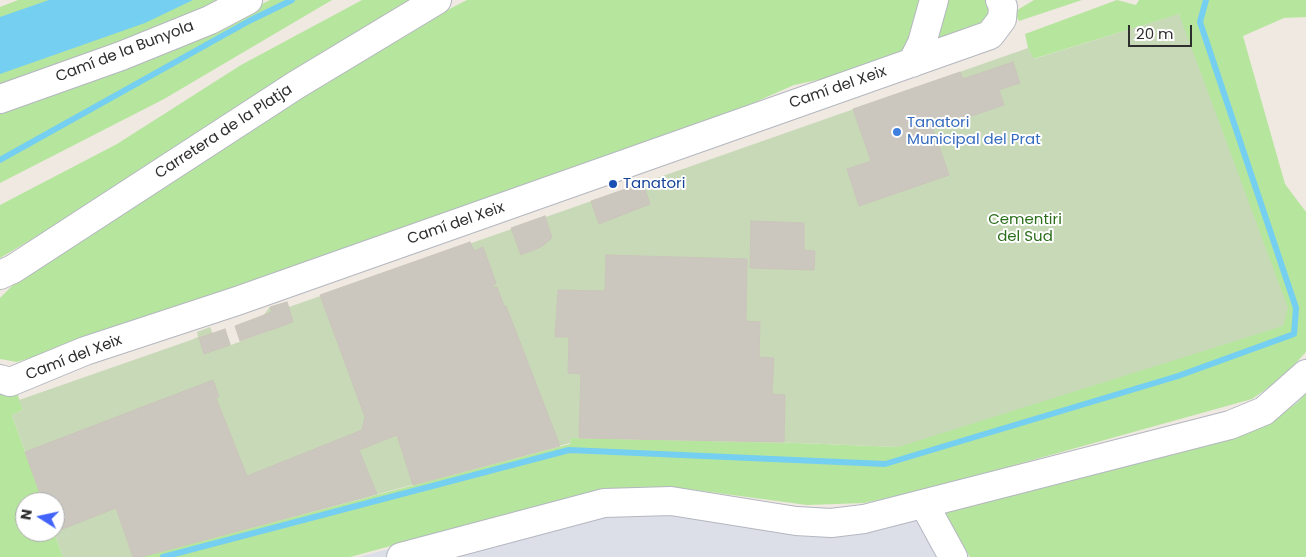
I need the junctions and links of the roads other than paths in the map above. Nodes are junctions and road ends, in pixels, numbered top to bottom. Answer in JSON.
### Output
{"nodes":[{"id":1,"x":248,"y":0,"type":"edge"},
{"id":2,"x":437,"y":0,"type":"edge"},
{"id":3,"x":934,"y":0,"type":"edge"},
{"id":4,"x":1006,"y":2,"type":"edge"},
{"id":5,"x":912,"y":63,"type":"junction"},
{"id":6,"x":0,"y":99,"type":"edge"},
{"id":7,"x":4,"y":275,"type":"edge"},
{"id":8,"x":1306,"y":374,"type":"edge"},
{"id":9,"x":0,"y":379,"type":"edge"},
{"id":10,"x":924,"y":504,"type":"junction"},
{"id":11,"x":401,"y":557,"type":"edge"},
{"id":12,"x":953,"y":557,"type":"edge"}],
"edges":[{"from":1,"to":6,"type":"street","name":"Camí de la Bunyola"},
{"from":2,"to":7,"type":"street","name":"Carretera de la Platja"},
{"from":3,"to":5,"type":"street"},
{"from":4,"to":5,"type":"street","name":"Camí del Xeix"},
{"from":5,"to":9,"type":"street","name":"Camí del Xeix"},
{"from":8,"to":10,"type":"street"},
{"from":10,"to":11,"type":"street"},
{"from":10,"to":12,"type":"street"}]}
